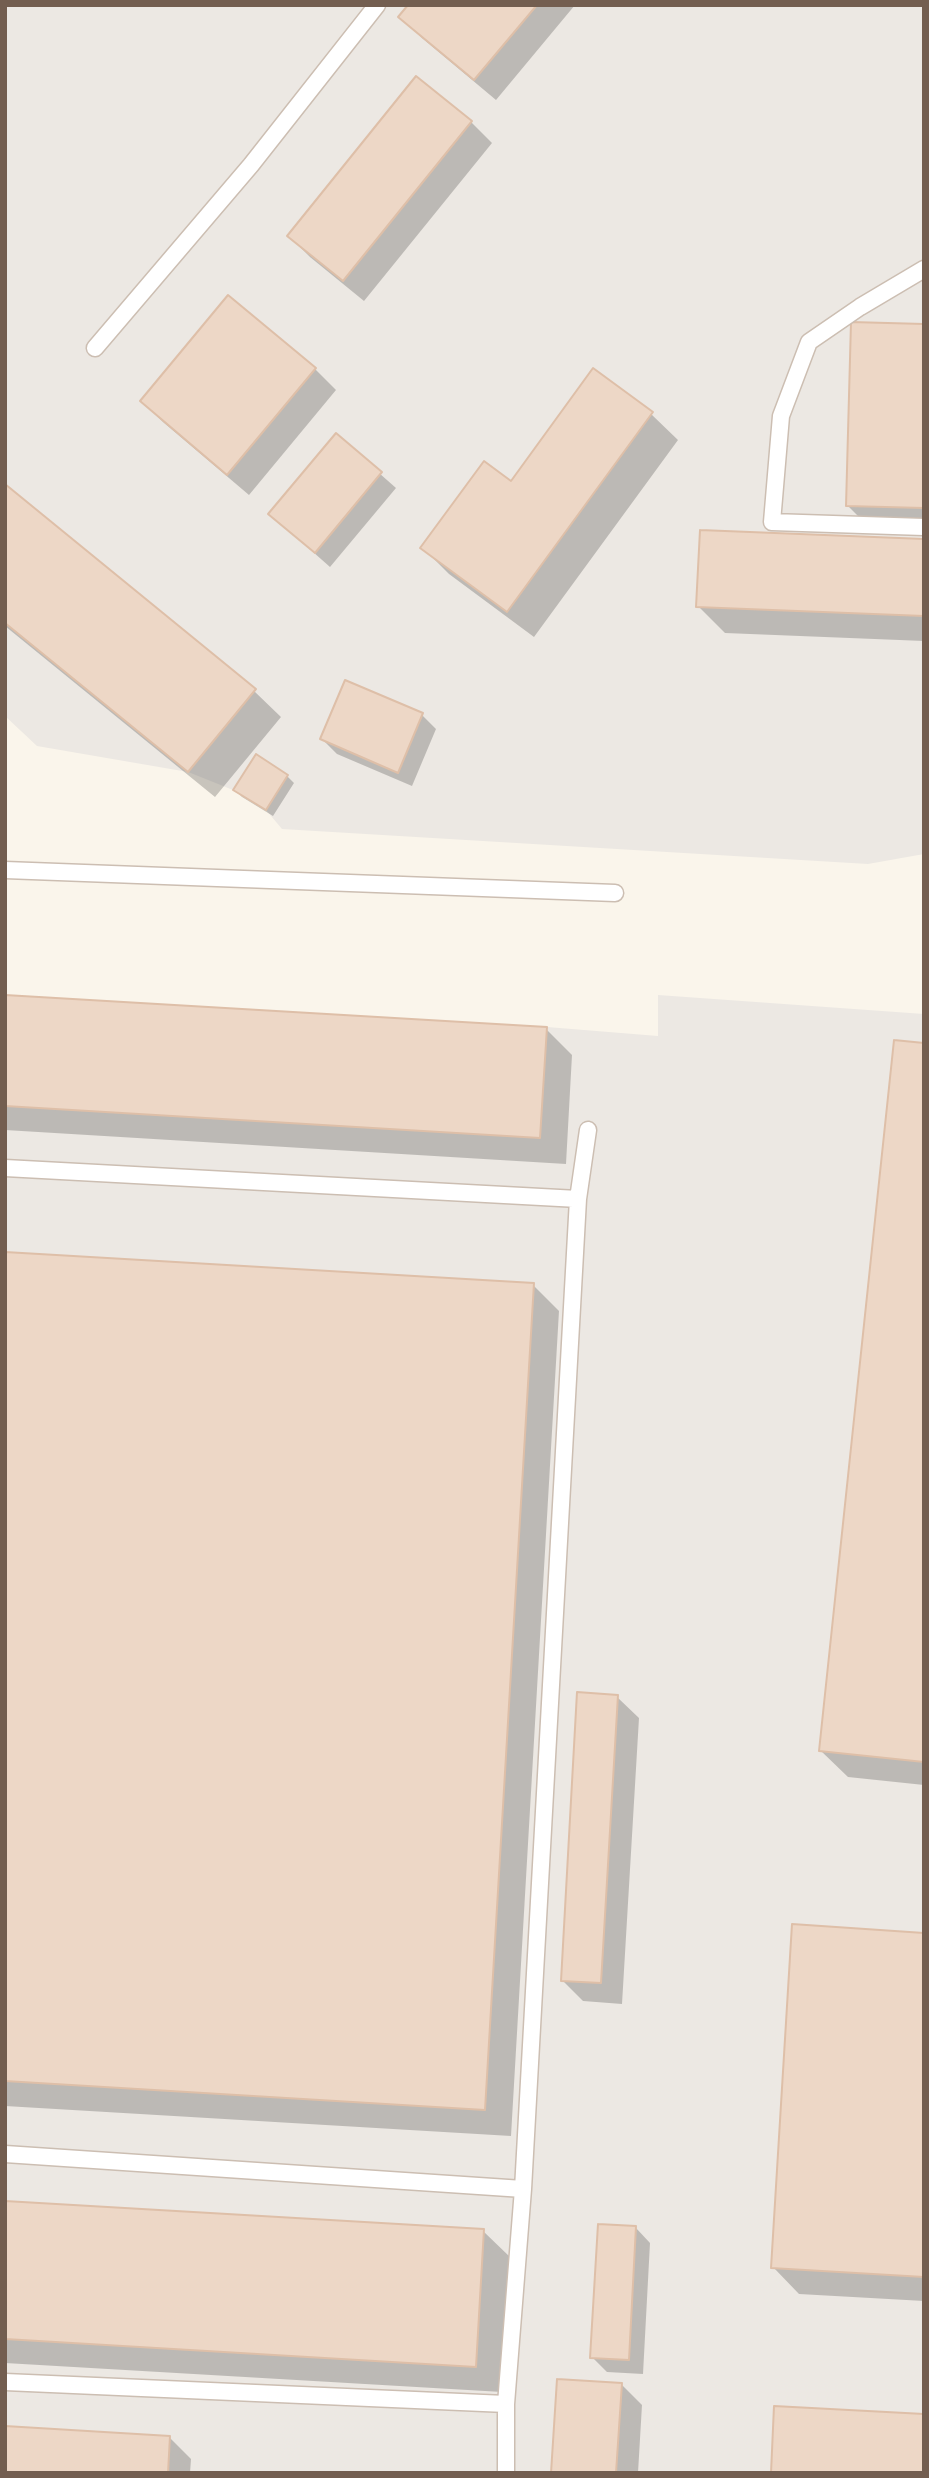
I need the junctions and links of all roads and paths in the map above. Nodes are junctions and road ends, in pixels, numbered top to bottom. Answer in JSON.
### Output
{"nodes":[{"id":1,"x":377,"y":5,"type":"edge"},
{"id":2,"x":924,"y":269,"type":"edge"},
{"id":3,"x":95,"y":348,"type":"dead end"},
{"id":4,"x":924,"y":527,"type":"edge"},
{"id":5,"x":5,"y":870,"type":"edge"},
{"id":6,"x":615,"y":893,"type":"dead end"},
{"id":7,"x":588,"y":1130,"type":"dead end"},
{"id":8,"x":5,"y":1168,"type":"edge"},
{"id":9,"x":578,"y":1199,"type":"junction"},
{"id":10,"x":5,"y":2154,"type":"edge"},
{"id":11,"x":523,"y":2189,"type":"junction"},
{"id":12,"x":5,"y":2382,"type":"edge"},
{"id":13,"x":506,"y":2404,"type":"junction"},
{"id":14,"x":506,"y":2473,"type":"edge"}],
"edges":[{"from":1,"to":3,"type":"lane"},
{"from":2,"to":4,"type":"lane"},
{"from":5,"to":6,"type":"lane"},
{"from":7,"to":9,"type":"lane"},
{"from":8,"to":9,"type":"lane"},
{"from":9,"to":11,"type":"lane"},
{"from":10,"to":11,"type":"lane"},
{"from":11,"to":13,"type":"lane"},
{"from":12,"to":13,"type":"lane"},
{"from":13,"to":14,"type":"lane"}]}
